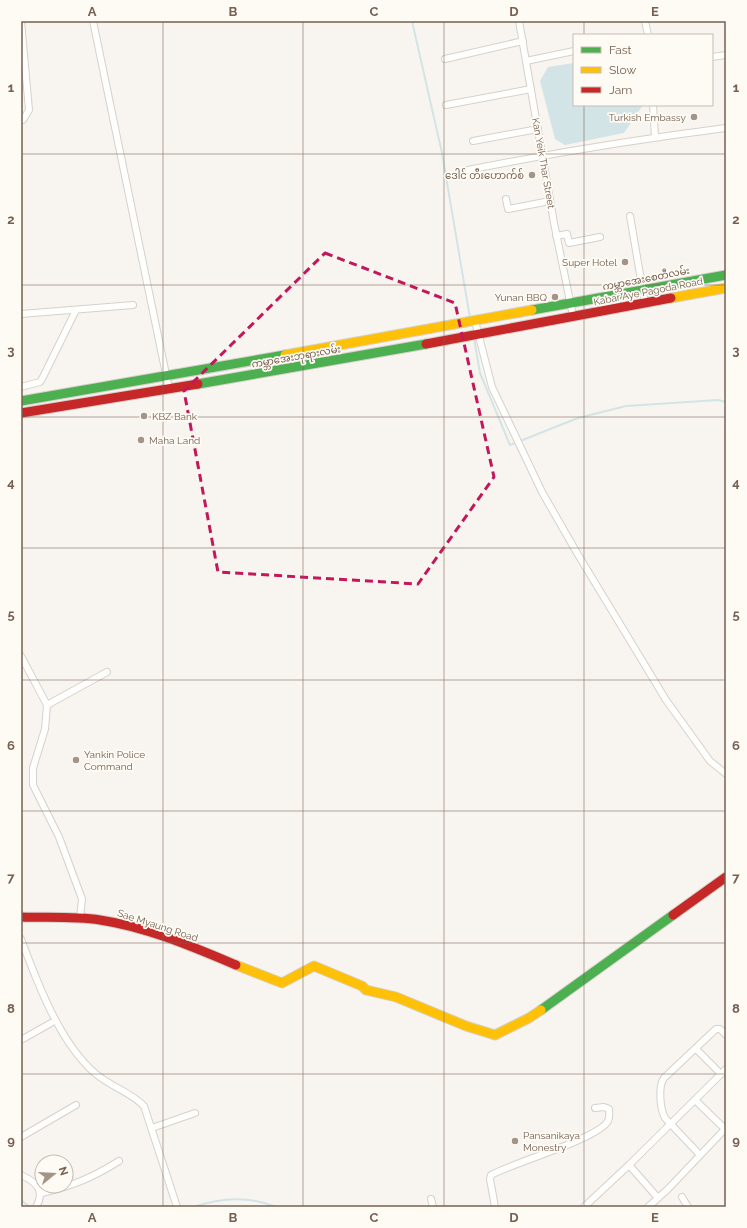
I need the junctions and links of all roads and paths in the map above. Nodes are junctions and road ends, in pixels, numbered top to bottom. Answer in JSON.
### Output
{"nodes":[{"id":1,"x":21,"y":21,"type":"edge"},
{"id":2,"x":92,"y":21,"type":"edge"},
{"id":3,"x":519,"y":21,"type":"edge"},
{"id":4,"x":646,"y":21,"type":"edge"},
{"id":5,"x":648,"y":34,"type":"edge"},
{"id":6,"x":523,"y":41,"type":"junction"},
{"id":7,"x":573,"y":51,"type":"edge"},
{"id":8,"x":726,"y":55,"type":"edge"},
{"id":9,"x":713,"y":57,"type":"edge"},
{"id":10,"x":445,"y":59,"type":"dead end"},
{"id":11,"x":526,"y":61,"type":"junction"},
{"id":12,"x":531,"y":89,"type":"junction"},
{"id":13,"x":446,"y":105,"type":"dead end"},
{"id":14,"x":653,"y":106,"type":"edge"},
{"id":15,"x":21,"y":120,"type":"edge"},
{"id":16,"x":726,"y":128,"type":"edge"},
{"id":17,"x":538,"y":129,"type":"junction"},
{"id":18,"x":655,"y":137,"type":"junction"},
{"id":19,"x":473,"y":140,"type":"dead end"},
{"id":20,"x":542,"y":155,"type":"junction"},
{"id":21,"x":468,"y":170,"type":"dead end"},
{"id":22,"x":506,"y":199,"type":"dead end"},
{"id":23,"x":550,"y":201,"type":"junction"},
{"id":24,"x":630,"y":216,"type":"dead end"},
{"id":25,"x":556,"y":236,"type":"junction"},
{"id":26,"x":600,"y":237,"type":"dead end"},
{"id":27,"x":726,"y":275,"type":"edge"},
{"id":28,"x":726,"y":288,"type":"edge"},
{"id":29,"x":643,"y":290,"type":"junction"},
{"id":30,"x":645,"y":303,"type":"junction"},
{"id":31,"x":570,"y":304,"type":"junction"},
{"id":32,"x":133,"y":305,"type":"dead end"},
{"id":33,"x":76,"y":310,"type":"junction"},
{"id":34,"x":21,"y":314,"type":"edge"},
{"id":35,"x":573,"y":316,"type":"junction"},
{"id":36,"x":472,"y":322,"type":"junction"},
{"id":37,"x":441,"y":327,"type":"junction"},
{"id":38,"x":478,"y":335,"type":"junction"},
{"id":39,"x":443,"y":341,"type":"junction"},
{"id":40,"x":166,"y":377,"type":"junction"},
{"id":41,"x":21,"y":387,"type":"edge"},
{"id":42,"x":169,"y":389,"type":"junction"},
{"id":43,"x":21,"y":401,"type":"edge"},
{"id":44,"x":21,"y":413,"type":"edge"},
{"id":45,"x":21,"y":656,"type":"edge"},
{"id":46,"x":107,"y":672,"type":"dead end"},
{"id":47,"x":47,"y":705,"type":"junction"},
{"id":48,"x":725,"y":771,"type":"edge"},
{"id":49,"x":726,"y":877,"type":"edge"},
{"id":50,"x":21,"y":917,"type":"edge"},
{"id":51,"x":80,"y":918,"type":"junction"},
{"id":52,"x":21,"y":938,"type":"edge"},
{"id":53,"x":50,"y":1022,"type":"dead end"},
{"id":54,"x":726,"y":1035,"type":"edge"},
{"id":55,"x":21,"y":1040,"type":"edge"},
{"id":56,"x":696,"y":1049,"type":"junction"},
{"id":57,"x":724,"y":1072,"type":"edge"},
{"id":58,"x":695,"y":1100,"type":"junction"},
{"id":59,"x":76,"y":1105,"type":"dead end"},
{"id":60,"x":595,"y":1108,"type":"dead end"},
{"id":61,"x":195,"y":1113,"type":"dead end"},
{"id":62,"x":670,"y":1125,"type":"junction"},
{"id":63,"x":152,"y":1128,"type":"junction"},
{"id":64,"x":726,"y":1129,"type":"edge"},
{"id":65,"x":21,"y":1137,"type":"edge"},
{"id":66,"x":700,"y":1155,"type":"junction"},
{"id":67,"x":119,"y":1161,"type":"dead end"},
{"id":68,"x":629,"y":1166,"type":"junction"},
{"id":69,"x":21,"y":1174,"type":"edge"},
{"id":70,"x":34,"y":1182,"type":"edge"},
{"id":71,"x":74,"y":1185,"type":"edge"},
{"id":72,"x":42,"y":1194,"type":"edge"},
{"id":73,"x":682,"y":1197,"type":"dead end"},
{"id":74,"x":658,"y":1198,"type":"junction"},
{"id":75,"x":431,"y":1199,"type":"dead end"},
{"id":76,"x":589,"y":1202,"type":"junction"},
{"id":77,"x":36,"y":1207,"type":"edge"},
{"id":78,"x":177,"y":1207,"type":"edge"},
{"id":79,"x":433,"y":1207,"type":"edge"},
{"id":80,"x":495,"y":1207,"type":"edge"},
{"id":81,"x":584,"y":1207,"type":"edge"},
{"id":82,"x":594,"y":1207,"type":"edge"},
{"id":83,"x":648,"y":1207,"type":"edge"},
{"id":84,"x":688,"y":1207,"type":"edge"}],
"edges":[{"from":1,"to":15,"type":"street"},
{"from":2,"to":40,"type":"street"},
{"from":3,"to":6,"type":"street","name":"Kan Yeik Thar Street"},
{"from":4,"to":5,"type":"street"},
{"from":6,"to":10,"type":"street"},
{"from":6,"to":11,"type":"street","name":"Kan Yeik Thar Street"},
{"from":7,"to":11,"type":"street"},
{"from":8,"to":9,"type":"street"},
{"from":11,"to":12,"type":"street","name":"Kan Yeik Thar Street"},
{"from":12,"to":13,"type":"street"},
{"from":12,"to":17,"type":"street","name":"Kan Yeik Thar Street"},
{"from":14,"to":18,"type":"street"},
{"from":16,"to":18,"type":"street"},
{"from":17,"to":19,"type":"street"},
{"from":17,"to":20,"type":"street","name":"Kan Yeik Thar Street"},
{"from":18,"to":20,"type":"street"},
{"from":20,"to":21,"type":"street"},
{"from":20,"to":23,"type":"street","name":"Kan Yeik Thar Street"},
{"from":22,"to":23,"type":"street"},
{"from":23,"to":25,"type":"street","name":"Kan Yeik Thar Street"},
{"from":24,"to":29,"type":"street"},
{"from":25,"to":26,"type":"street"},
{"from":25,"to":31,"type":"street","name":"Kan Yeik Thar Street"},
{"from":27,"to":29,"type":"main road","name":"ကမ္ဘာအေးစေတီလမ်း"},
{"from":28,"to":30,"type":"main road","name":"Kabar Aye Pagoda Road"},
{"from":29,"to":30,"type":"street"},
{"from":29,"to":31,"type":"main road","name":"ကမ္ဘာအေးစေတီလမ်း"},
{"from":30,"to":35,"type":"main road","name":"Kabar Aye Pagoda Road"},
{"from":31,"to":35,"type":"street","name":"Kan Yeik Thar Street"},
{"from":31,"to":36,"type":"main road","name":"ကမ္ဘာအေးဘုရားလမ်း"},
{"from":32,"to":33,"type":"street"},
{"from":33,"to":34,"type":"street"},
{"from":33,"to":41,"type":"street"},
{"from":35,"to":38,"type":"main road","name":"ကမ္ဘာအေးဘုရားလမ်း"},
{"from":36,"to":37,"type":"main road","name":"ကမ္ဘာအေးဘုရားလမ်း"},
{"from":36,"to":38,"type":"street"},
{"from":37,"to":39,"type":"main road"},
{"from":37,"to":40,"type":"main road","name":"ကမ္ဘာအေးဘုရားလမ်း"},
{"from":38,"to":39,"type":"main road","name":"ကမ္ဘာအေးဘုရားလမ်း"},
{"from":38,"to":48,"type":"street"},
{"from":39,"to":42,"type":"main road","name":"ကမ္ဘာအေးဘုရားလမ်း"},
{"from":40,"to":42,"type":"street"},
{"from":40,"to":43,"type":"main road","name":"ကမ္ဘာအေးဘုရားလမ်း"},
{"from":42,"to":44,"type":"main road","name":"ကမ္ဘာအေးဘုရားလမ်း"},
{"from":45,"to":47,"type":"street"},
{"from":46,"to":47,"type":"street"},
{"from":47,"to":51,"type":"street"},
{"from":49,"to":51,"type":"main road","name":"Sae Myaung Road"},
{"from":50,"to":51,"type":"main road","name":"Sae Myaung Road"},
{"from":52,"to":63,"type":"street"},
{"from":53,"to":55,"type":"street"},
{"from":54,"to":56,"type":"street"},
{"from":56,"to":57,"type":"street"},
{"from":56,"to":62,"type":"street"},
{"from":57,"to":58,"type":"street"},
{"from":58,"to":62,"type":"street"},
{"from":58,"to":64,"type":"street"},
{"from":59,"to":65,"type":"street"},
{"from":60,"to":80,"type":"street"},
{"from":61,"to":63,"type":"street"},
{"from":62,"to":66,"type":"street"},
{"from":62,"to":68,"type":"street"},
{"from":63,"to":78,"type":"street"},
{"from":64,"to":66,"type":"street"},
{"from":66,"to":74,"type":"street"},
{"from":67,"to":71,"type":"street"},
{"from":68,"to":74,"type":"street"},
{"from":68,"to":76,"type":"street"},
{"from":69,"to":70,"type":"street"},
{"from":72,"to":77,"type":"street"},
{"from":73,"to":84,"type":"street"},
{"from":74,"to":83,"type":"street"},
{"from":75,"to":79,"type":"street"},
{"from":76,"to":81,"type":"street"},
{"from":76,"to":82,"type":"street"}]}
